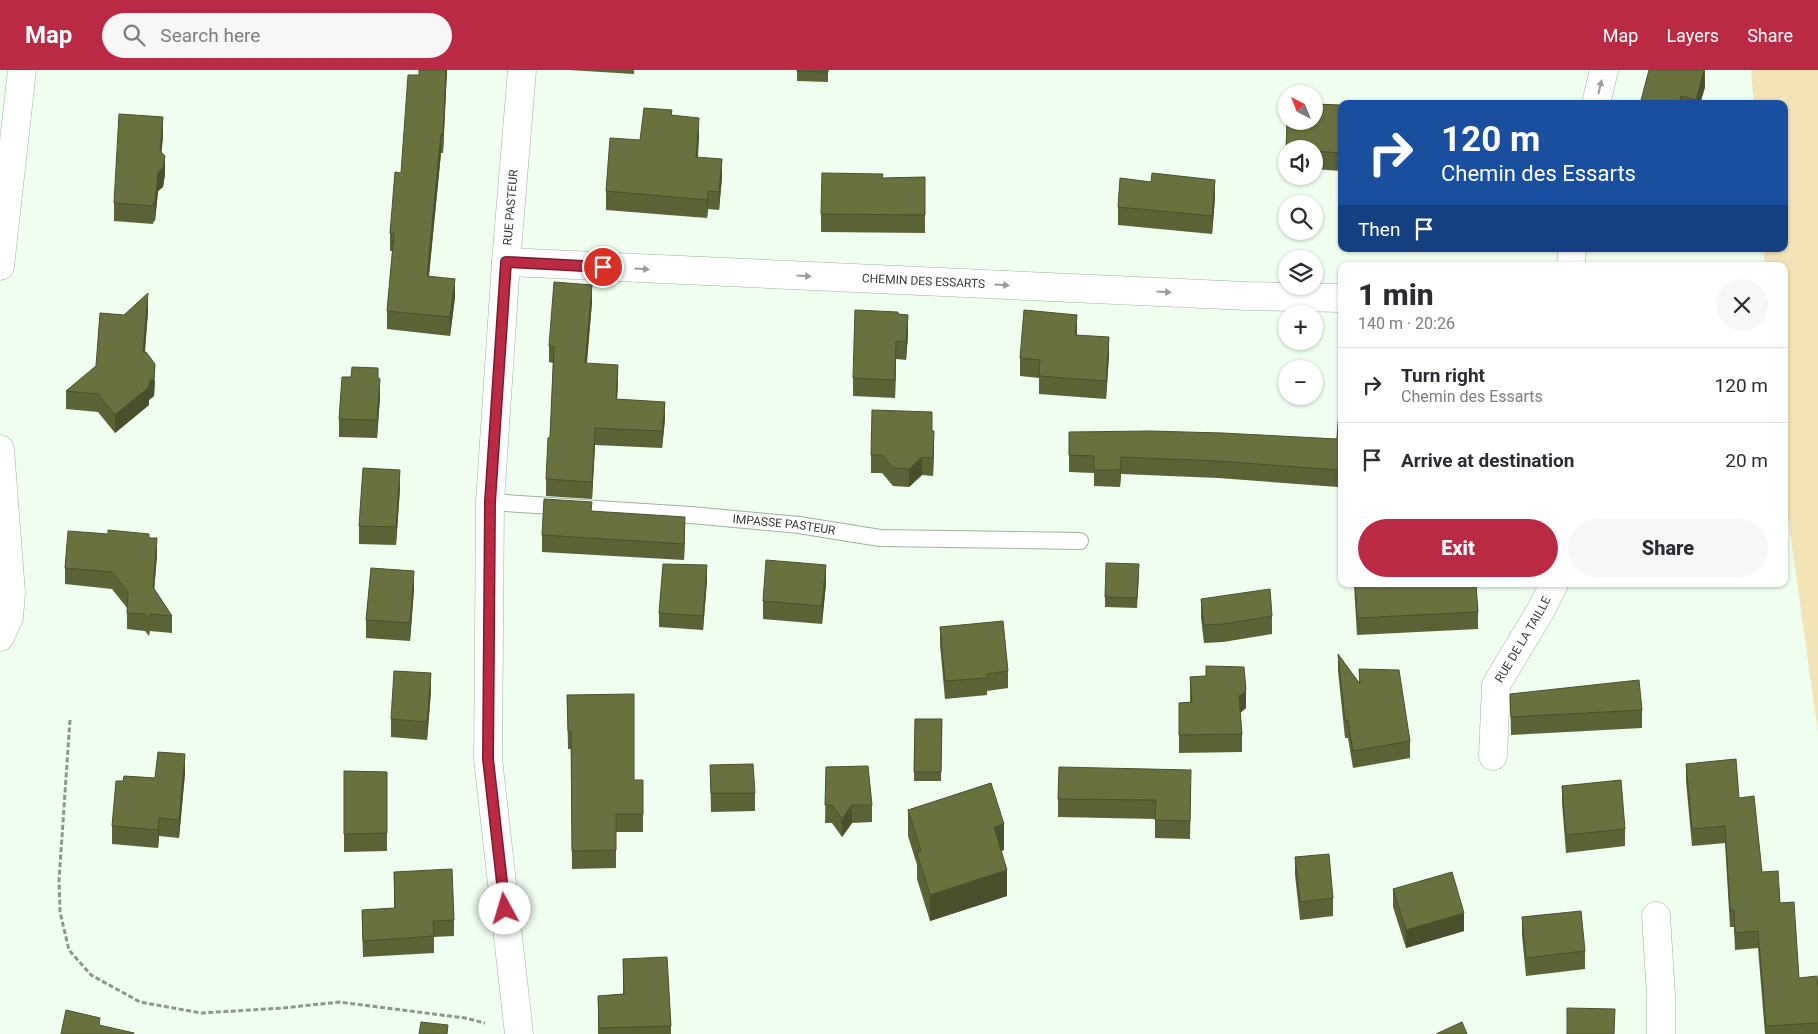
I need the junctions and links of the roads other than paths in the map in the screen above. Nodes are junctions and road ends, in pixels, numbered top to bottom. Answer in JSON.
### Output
{"nodes":[{"id":1,"x":22,"y":70,"type":"edge"},
{"id":2,"x":522,"y":70,"type":"edge"},
{"id":3,"x":1604,"y":70,"type":"edge"},
{"id":4,"x":1597,"y":100,"type":"edge"},
{"id":5,"x":5,"y":172,"type":"edge"},
{"id":6,"x":506,"y":262,"type":"junction"},
{"id":7,"x":0,"y":266,"type":"edge"},
{"id":8,"x":1338,"y":298,"type":"edge"},
{"id":9,"x":0,"y":449,"type":"edge"},
{"id":10,"x":490,"y":502,"type":"junction"},
{"id":11,"x":1080,"y":541,"type":"dead end"},
{"id":12,"x":1552,"y":587,"type":"edge"},
{"id":13,"x":0,"y":637,"type":"edge"},
{"id":14,"x":1493,"y":756,"type":"dead end"},
{"id":15,"x":1656,"y":916,"type":"dead end"},
{"id":16,"x":518,"y":1028,"type":"edge"},
{"id":17,"x":1661,"y":1034,"type":"edge"}],
"edges":[{"from":1,"to":5,"type":"street"},
{"from":2,"to":6,"type":"street","name":"RUE PASTEUR"},
{"from":4,"to":3,"type":"street","one_way":true},
{"from":5,"to":7,"type":"street"},
{"from":6,"to":8,"type":"street","name":"CHEMIN DES ESSARTS","one_way":true},
{"from":6,"to":10,"type":"street","name":"RUE PASTEUR"},
{"from":9,"to":13,"type":"street"},
{"from":10,"to":11,"type":"lane","name":"IMPASSE PASTEUR"},
{"from":10,"to":16,"type":"street","name":"RUE PASTEUR"},
{"from":12,"to":14,"type":"street","name":"RUE DE LA TAILLE"},
{"from":15,"to":17,"type":"street"}]}
